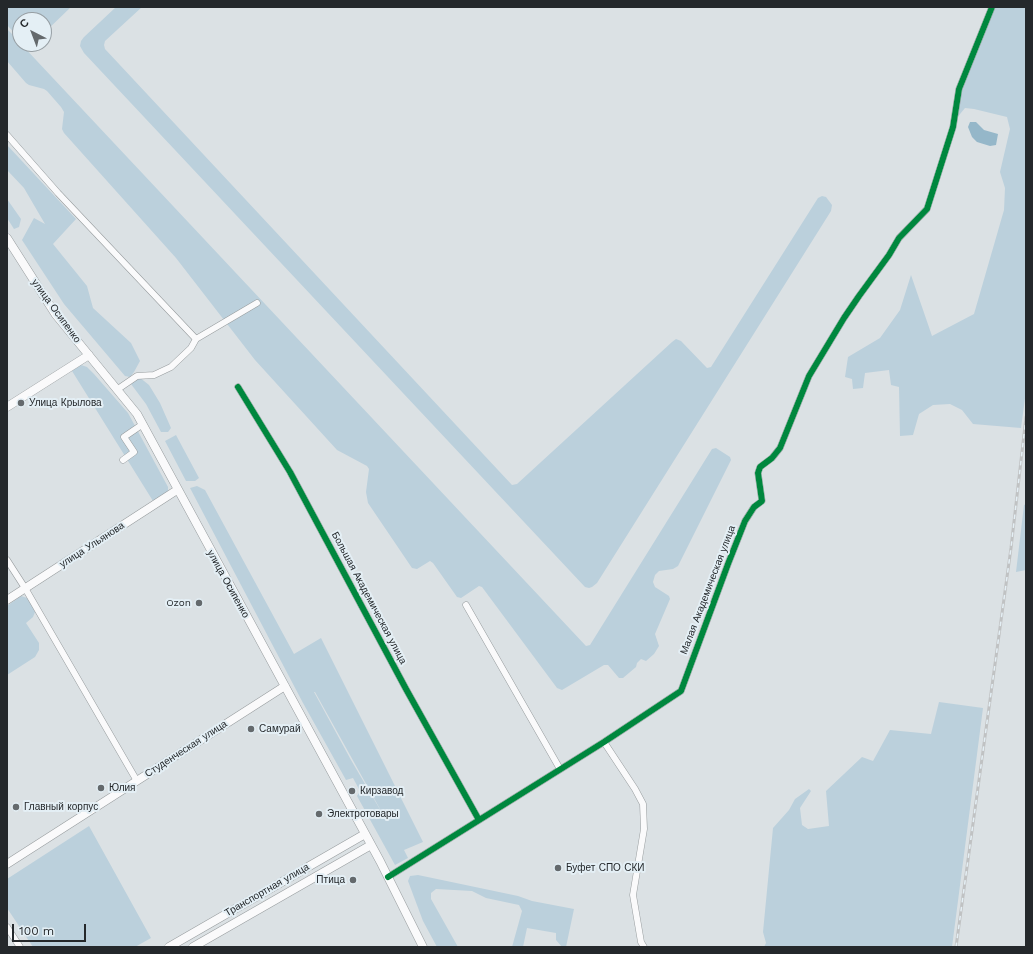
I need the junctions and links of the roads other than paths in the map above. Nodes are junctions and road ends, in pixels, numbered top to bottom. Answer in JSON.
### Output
{"nodes":[{"id":1,"x":992,"y":7,"type":"edge"},
{"id":2,"x":7,"y":135,"type":"edge"},
{"id":3,"x":7,"y":238,"type":"edge"},
{"id":4,"x":257,"y":303,"type":"dead end"},
{"id":5,"x":196,"y":339,"type":"junction"},
{"id":6,"x":89,"y":354,"type":"junction"},
{"id":7,"x":238,"y":387,"type":"dead end"},
{"id":8,"x":118,"y":389,"type":"junction"},
{"id":9,"x":7,"y":407,"type":"edge"},
{"id":10,"x":143,"y":424,"type":"junction"},
{"id":11,"x":123,"y":460,"type":"dead end"},
{"id":12,"x":177,"y":490,"type":"junction"},
{"id":13,"x":7,"y":560,"type":"edge"},
{"id":14,"x":25,"y":588,"type":"junction"},
{"id":15,"x":7,"y":600,"type":"edge"},
{"id":16,"x":466,"y":606,"type":"dead end"},
{"id":17,"x":285,"y":686,"type":"junction"},
{"id":18,"x":604,"y":742,"type":"junction"},
{"id":19,"x":560,"y":770,"type":"junction"},
{"id":20,"x":137,"y":781,"type":"junction"},
{"id":21,"x":480,"y":820,"type":"junction"},
{"id":22,"x":365,"y":834,"type":"junction"},
{"id":23,"x":371,"y":845,"type":"junction"},
{"id":24,"x":7,"y":864,"type":"edge"},
{"id":25,"x":388,"y":876,"type":"junction"},
{"id":26,"x":7,"y":927,"type":"edge"},
{"id":27,"x":20,"y":947,"type":"edge"},
{"id":28,"x":169,"y":947,"type":"edge"},
{"id":29,"x":193,"y":947,"type":"edge"},
{"id":30,"x":423,"y":947,"type":"edge"},
{"id":31,"x":644,"y":947,"type":"edge"}],
"edges":[{"from":1,"to":18,"type":"street","name":"Малая Академическая улица"},
{"from":2,"to":5,"type":"street"},
{"from":3,"to":6,"type":"main road","name":"улица Осипенко"},
{"from":4,"to":5,"type":"street"},
{"from":5,"to":8,"type":"street"},
{"from":6,"to":8,"type":"main road","name":"улица Осипенко"},
{"from":6,"to":9,"type":"main road"},
{"from":7,"to":21,"type":"street","name":"Большая Академическая улица"},
{"from":8,"to":10,"type":"main road","name":"улица Осипенко"},
{"from":10,"to":11,"type":"street"},
{"from":10,"to":12,"type":"main road","name":"улица Осипенко"},
{"from":12,"to":14,"type":"main road","name":"улица Ульянова"},
{"from":12,"to":17,"type":"main road","name":"улица Осипенко"},
{"from":13,"to":14,"type":"street"},
{"from":14,"to":15,"type":"main road","name":"улица Ульянова"},
{"from":14,"to":20,"type":"street"},
{"from":16,"to":19,"type":"street"},
{"from":17,"to":20,"type":"main road","name":"Студенческая улица"},
{"from":17,"to":22,"type":"main road","name":"улица Осипенко"},
{"from":18,"to":19,"type":"street"},
{"from":18,"to":31,"type":"street"},
{"from":19,"to":21,"type":"street"},
{"from":20,"to":24,"type":"main road","name":"Студенческая улица"},
{"from":21,"to":25,"type":"street"},
{"from":22,"to":23,"type":"main road","name":"улица Осипенко"},
{"from":22,"to":28,"type":"main road","name":"Транспортная улица"},
{"from":23,"to":25,"type":"main road","name":"улица Осипенко"},
{"from":23,"to":29,"type":"main road","name":"Транспортная улица"},
{"from":25,"to":30,"type":"main road","name":"улица Осипенко"},
{"from":26,"to":27,"type":"street"}]}
